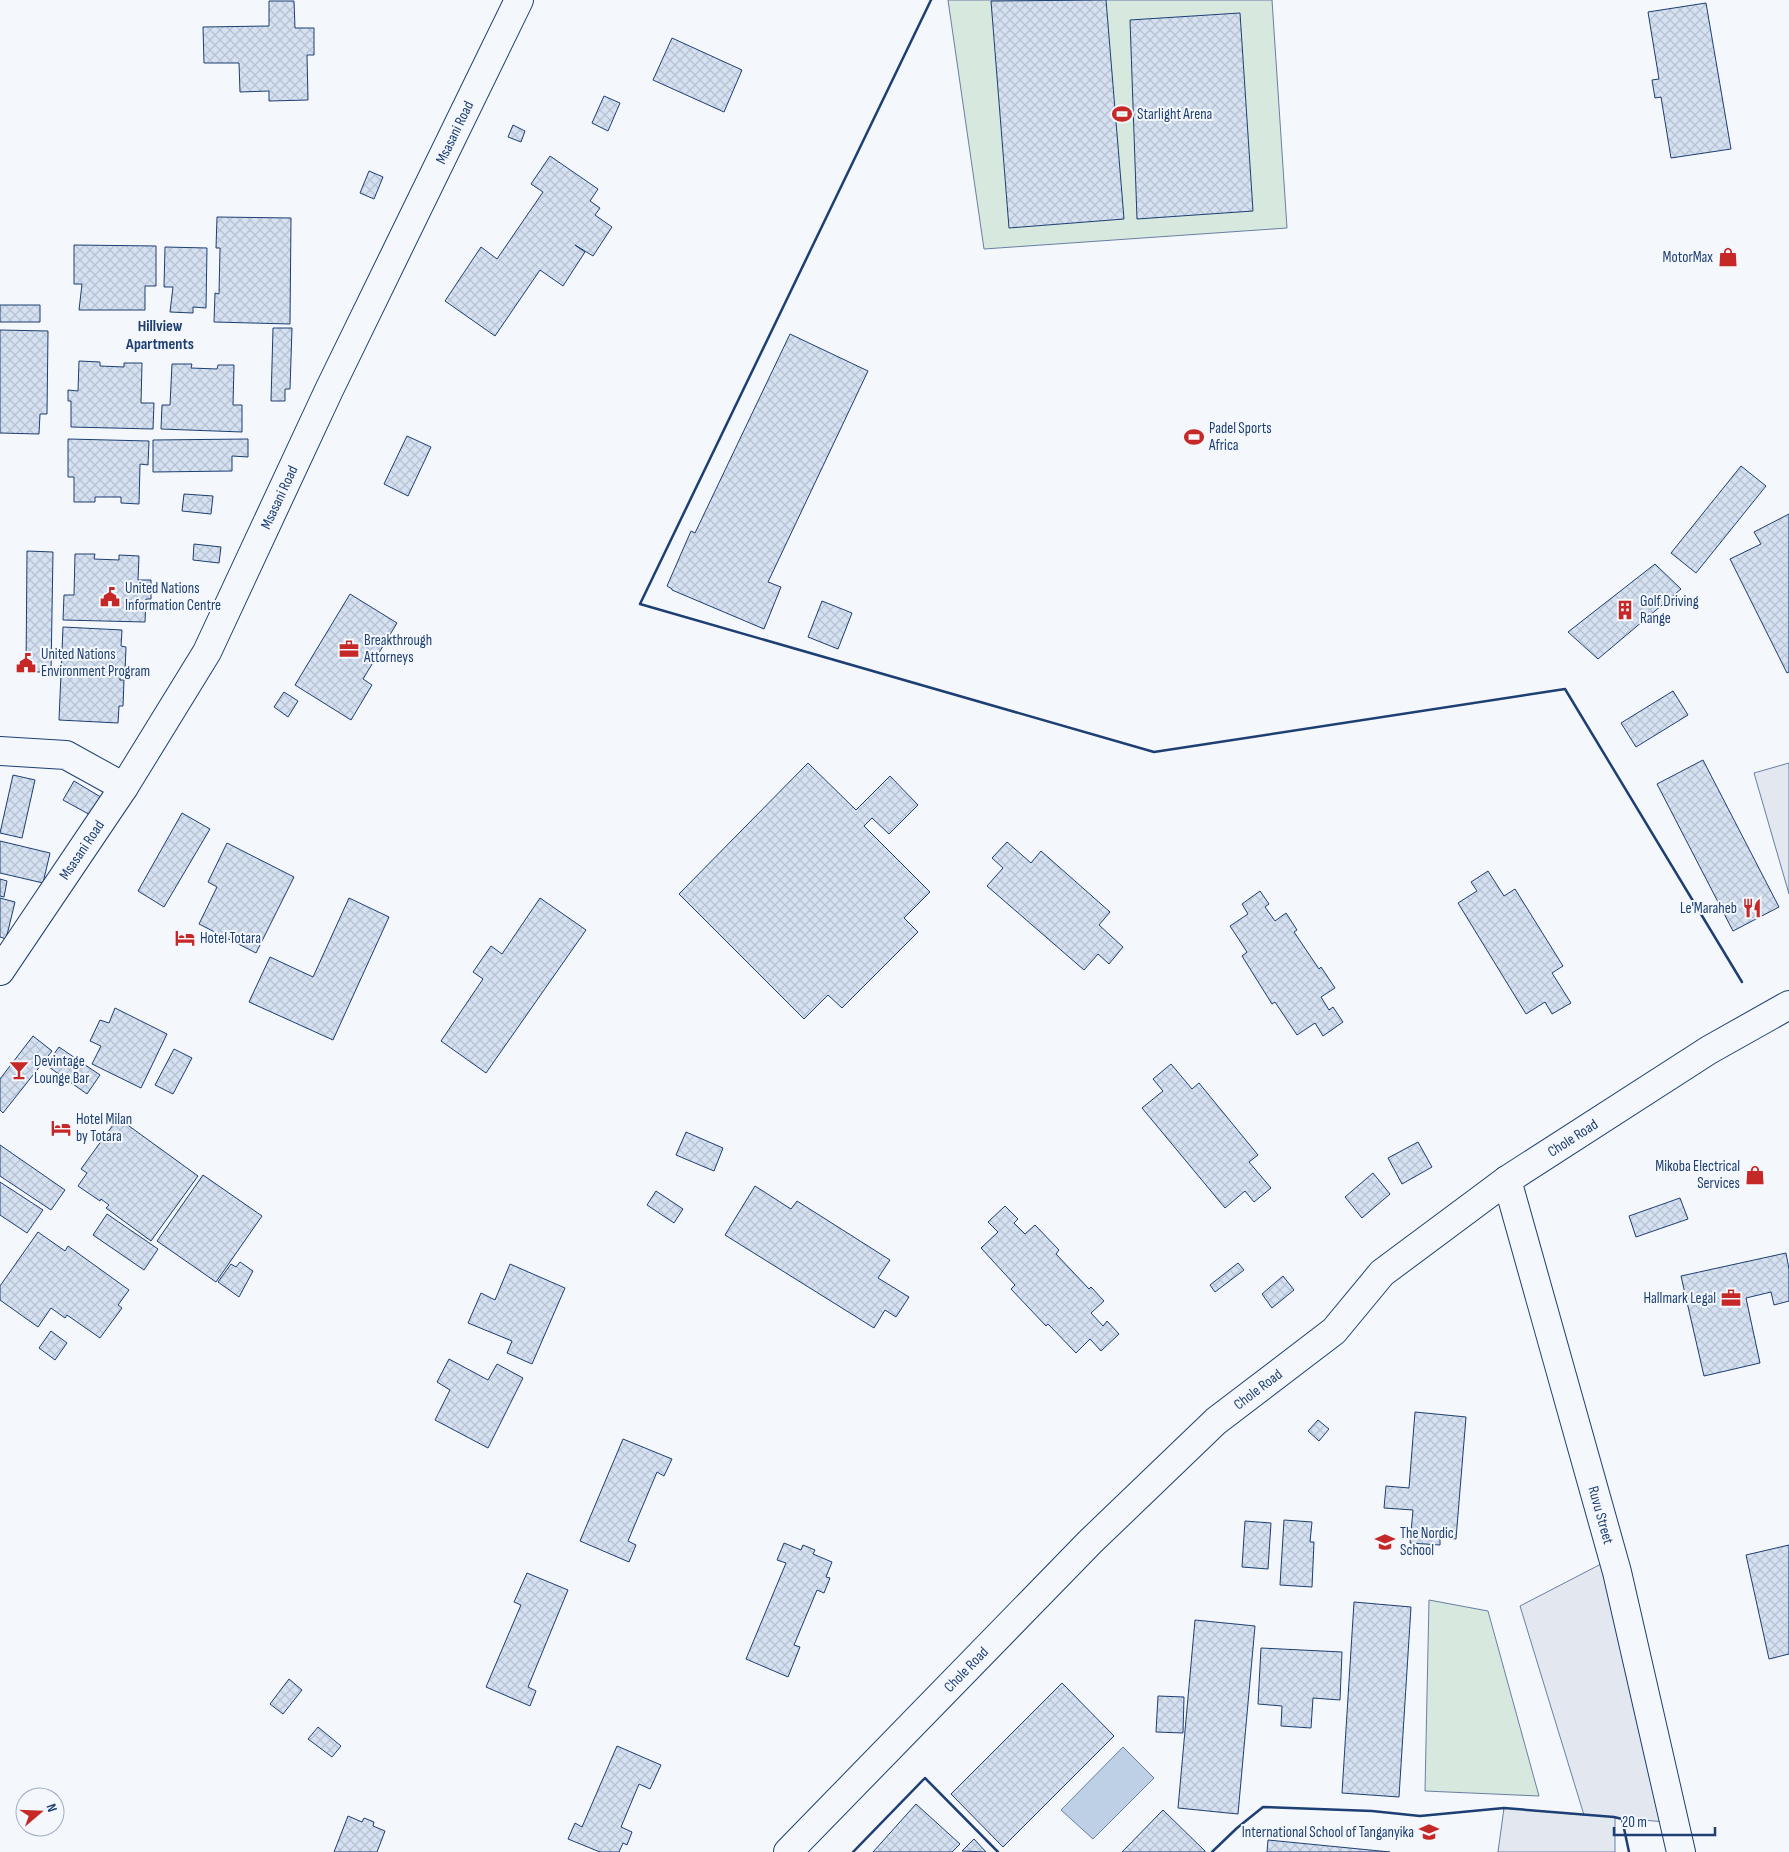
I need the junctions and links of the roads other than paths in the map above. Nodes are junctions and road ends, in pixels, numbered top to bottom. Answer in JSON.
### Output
{"nodes":[{"id":1,"x":519,"y":0,"type":"edge"},
{"id":2,"x":0,"y":750,"type":"edge"},
{"id":3,"x":124,"y":787,"type":"junction"},
{"id":4,"x":0,"y":971,"type":"edge"},
{"id":5,"x":1789,"y":1005,"type":"edge"},
{"id":6,"x":1507,"y":1180,"type":"junction"},
{"id":7,"x":788,"y":1852,"type":"edge"},
{"id":8,"x":1681,"y":1852,"type":"edge"}],
"edges":[{"from":1,"to":3,"type":"street","name":"Msasani Road"},
{"from":2,"to":3,"type":"street"},
{"from":3,"to":4,"type":"street","name":"Msasani Road"},
{"from":5,"to":6,"type":"street","name":"Chole Road"},
{"from":6,"to":7,"type":"street","name":"Chole Road"},
{"from":6,"to":8,"type":"street","name":"Ruvu Street"}]}
